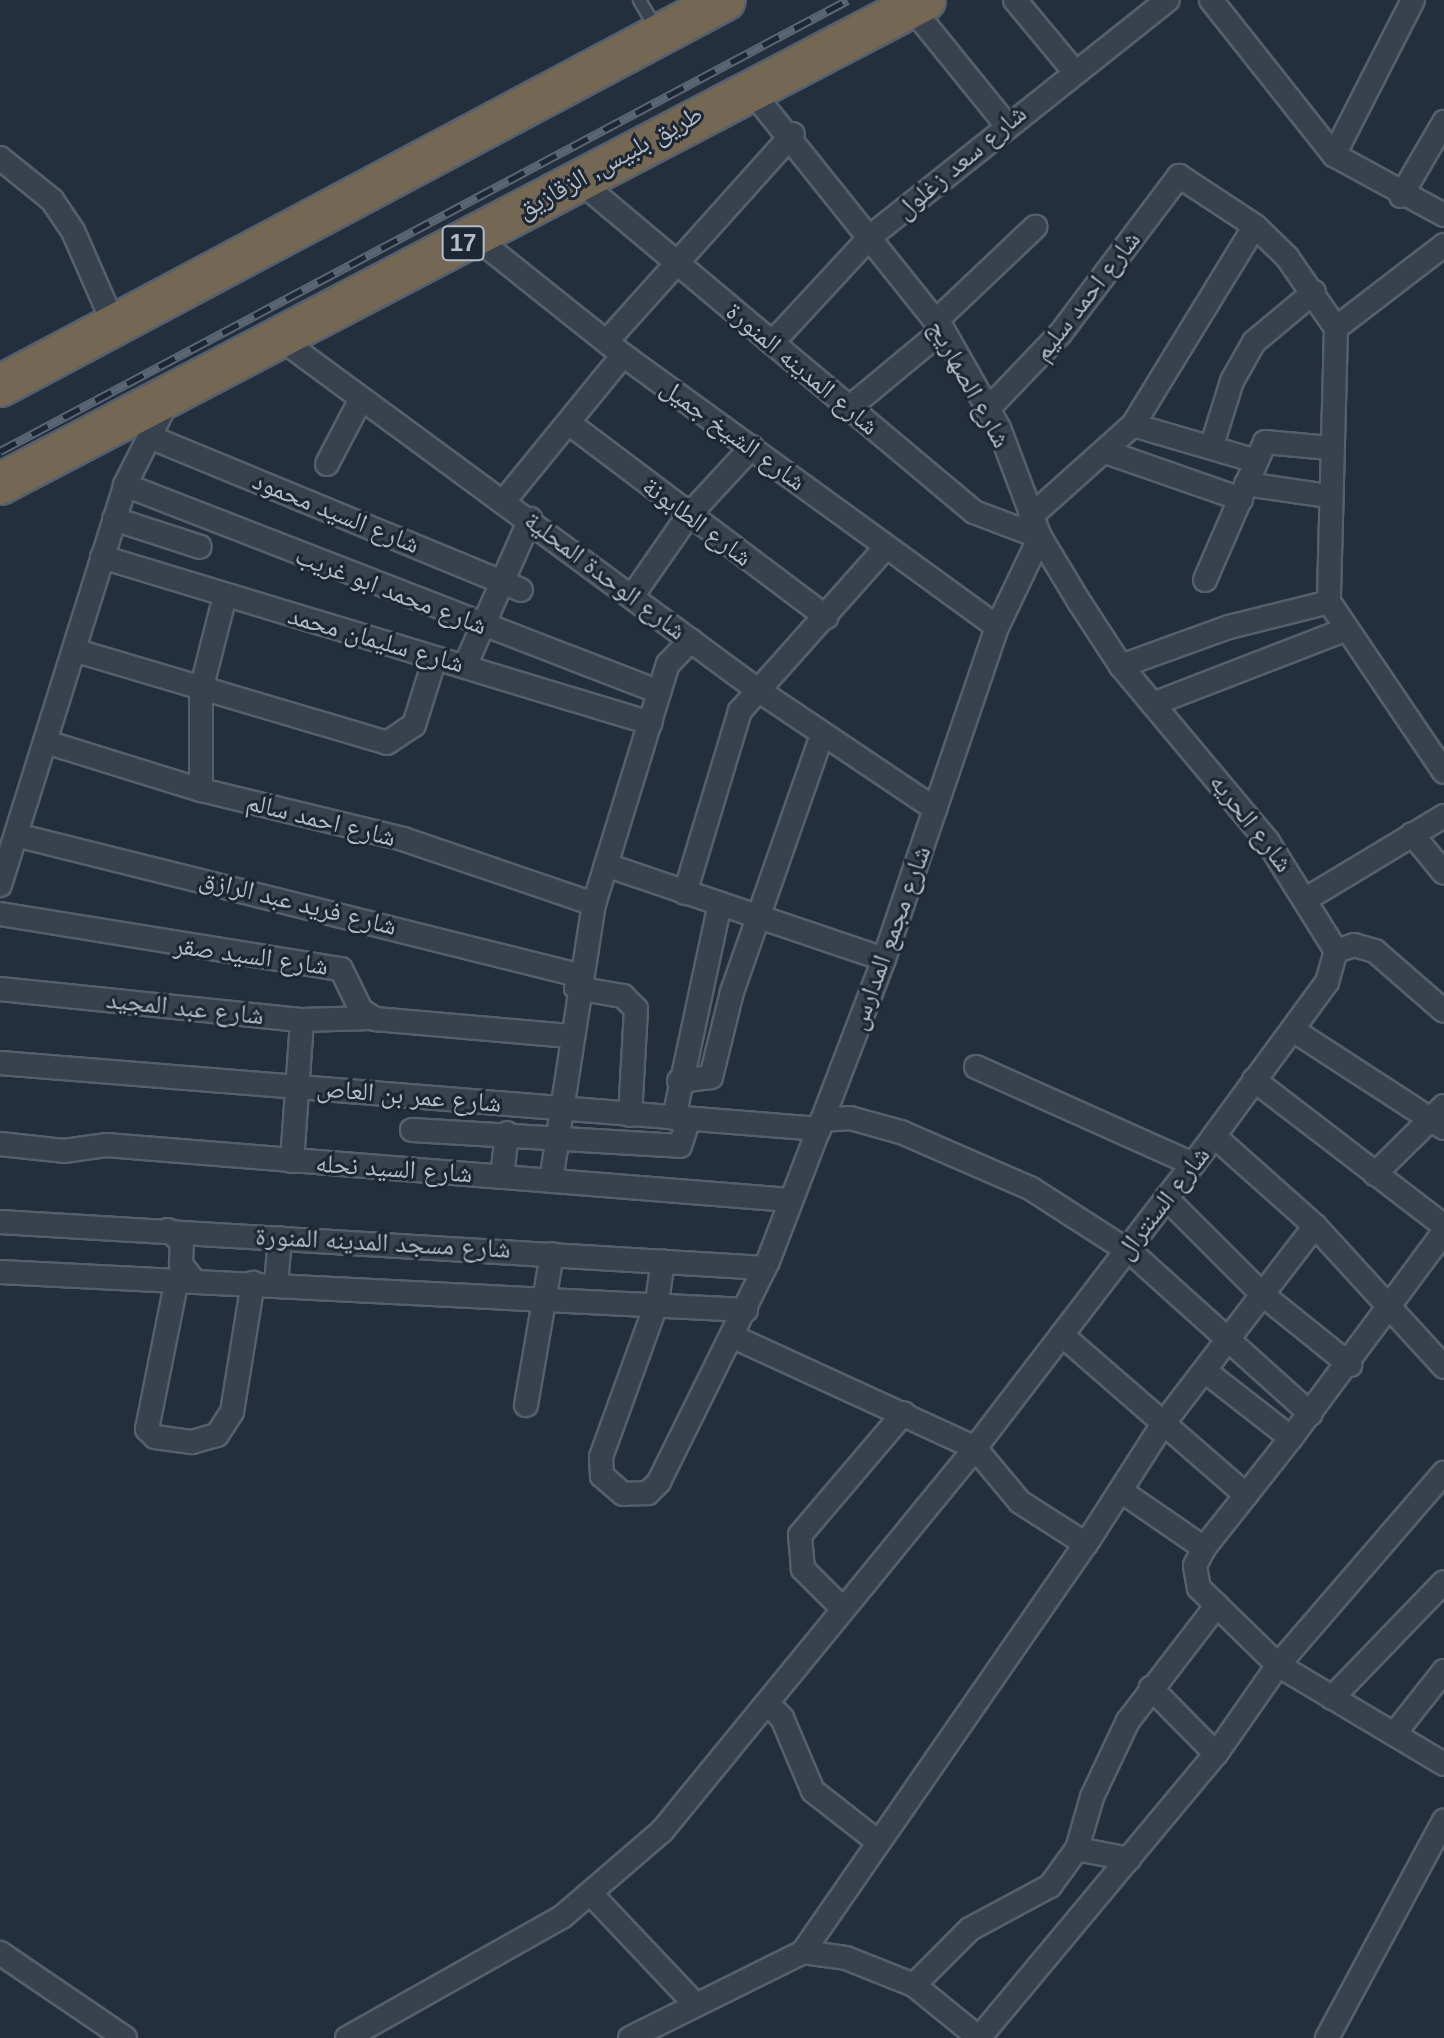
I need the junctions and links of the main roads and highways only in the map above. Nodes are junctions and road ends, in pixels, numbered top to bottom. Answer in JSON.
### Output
{"nodes":[{"id":1,"x":713,"y":3,"type":"edge"},
{"id":2,"x":918,"y":3,"type":"edge"},
{"id":3,"x":0,"y":386,"type":"edge"},
{"id":4,"x":0,"y":484,"type":"edge"}],
"edges":[{"from":1,"to":3,"type":"highway"},
{"from":2,"to":4,"type":"highway","name":"طريق بلبيس, الزقازيق","number":"17"}]}
